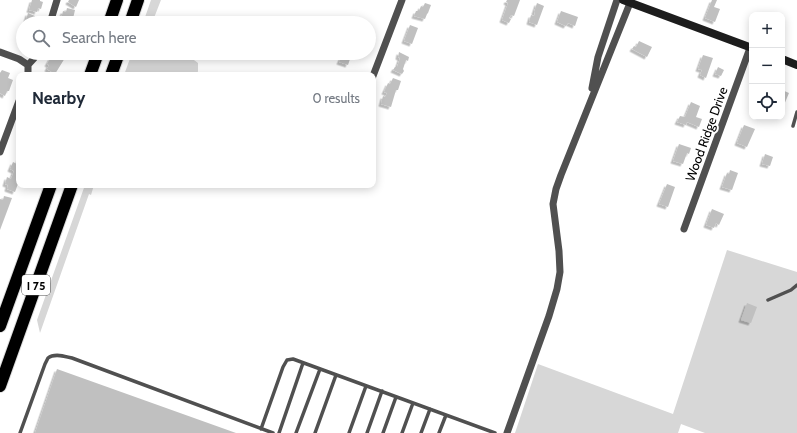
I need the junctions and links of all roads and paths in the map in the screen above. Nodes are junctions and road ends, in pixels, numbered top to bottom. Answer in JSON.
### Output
{"nodes":[{"id":1,"x":57,"y":0,"type":"edge"},
{"id":2,"x":117,"y":0,"type":"edge"},
{"id":3,"x":138,"y":0,"type":"edge"},
{"id":4,"x":402,"y":0,"type":"edge"},
{"id":5,"x":617,"y":0,"type":"edge"},
{"id":6,"x":627,"y":1,"type":"edge"},
{"id":7,"x":52,"y":16,"type":"edge"},
{"id":8,"x":111,"y":16,"type":"edge"},
{"id":9,"x":132,"y":16,"type":"edge"},
{"id":10,"x":749,"y":47,"type":"edge"},
{"id":11,"x":0,"y":52,"type":"edge"},
{"id":12,"x":749,"y":53,"type":"edge"},
{"id":13,"x":16,"y":58,"type":"edge"},
{"id":14,"x":20,"y":60,"type":"edge"},
{"id":15,"x":33,"y":60,"type":"edge"},
{"id":16,"x":95,"y":60,"type":"edge"},
{"id":17,"x":116,"y":60,"type":"edge"},
{"id":18,"x":785,"y":61,"type":"edge"},
{"id":19,"x":28,"y":65,"type":"junction"},
{"id":20,"x":797,"y":65,"type":"edge"},
{"id":21,"x":28,"y":72,"type":"edge"},
{"id":22,"x":91,"y":72,"type":"edge"},
{"id":23,"x":112,"y":72,"type":"edge"},
{"id":24,"x":375,"y":72,"type":"edge"},
{"id":25,"x":590,"y":102,"type":"junction"},
{"id":26,"x":16,"y":109,"type":"edge"},
{"id":27,"x":797,"y":112,"type":"edge"},
{"id":28,"x":793,"y":126,"type":"dead end"},
{"id":29,"x":0,"y":152,"type":"edge"},
{"id":30,"x":50,"y":188,"type":"edge"},
{"id":31,"x":71,"y":188,"type":"edge"},
{"id":32,"x":684,"y":229,"type":"dead end"},
{"id":33,"x":797,"y":285,"type":"edge"},
{"id":34,"x":768,"y":300,"type":"dead end"},
{"id":35,"x":0,"y":326,"type":"edge"},
{"id":36,"x":303,"y":363,"type":"junction"},
{"id":37,"x":320,"y":369,"type":"junction"},
{"id":38,"x":336,"y":375,"type":"junction"},
{"id":39,"x":0,"y":386,"type":"edge"},
{"id":40,"x":366,"y":386,"type":"junction"},
{"id":41,"x":382,"y":391,"type":"junction"},
{"id":42,"x":396,"y":396,"type":"junction"},
{"id":43,"x":413,"y":403,"type":"junction"},
{"id":44,"x":430,"y":409,"type":"junction"},
{"id":45,"x":446,"y":415,"type":"junction"},
{"id":46,"x":261,"y":429,"type":"junction"},
{"id":47,"x":20,"y":433,"type":"edge"},
{"id":48,"x":273,"y":433,"type":"edge"},
{"id":49,"x":279,"y":433,"type":"edge"},
{"id":50,"x":296,"y":433,"type":"edge"},
{"id":51,"x":315,"y":433,"type":"edge"},
{"id":52,"x":349,"y":433,"type":"edge"},
{"id":53,"x":367,"y":433,"type":"edge"},
{"id":54,"x":384,"y":433,"type":"edge"},
{"id":55,"x":402,"y":433,"type":"edge"},
{"id":56,"x":421,"y":433,"type":"edge"},
{"id":57,"x":439,"y":433,"type":"edge"},
{"id":58,"x":495,"y":433,"type":"edge"},
{"id":59,"x":507,"y":433,"type":"edge"}],
"edges":[{"from":1,"to":7,"type":"street"},
{"from":2,"to":8,"type":"highway"},
{"from":3,"to":9,"type":"highway"},
{"from":4,"to":24,"type":"street"},
{"from":5,"to":25,"type":"street"},
{"from":6,"to":10,"type":"street"},
{"from":6,"to":25,"type":"street"},
{"from":11,"to":13,"type":"street"},
{"from":12,"to":32,"type":"street","name":"Wood Ridge Drive"},
{"from":14,"to":19,"type":"street"},
{"from":15,"to":19,"type":"street"},
{"from":16,"to":22,"type":"highway"},
{"from":17,"to":23,"type":"highway"},
{"from":18,"to":20,"type":"street"},
{"from":19,"to":21,"type":"street"},
{"from":25,"to":59,"type":"street"},
{"from":26,"to":29,"type":"street"},
{"from":27,"to":28,"type":"lane"},
{"from":30,"to":35,"type":"highway","number":"I 75"},
{"from":31,"to":39,"type":"highway","number":"I 75"},
{"from":33,"to":34,"type":"lane"},
{"from":36,"to":37,"type":"lane"},
{"from":36,"to":46,"type":"lane"},
{"from":36,"to":49,"type":"lane"},
{"from":37,"to":38,"type":"lane"},
{"from":37,"to":50,"type":"lane"},
{"from":38,"to":40,"type":"lane"},
{"from":38,"to":51,"type":"lane"},
{"from":40,"to":41,"type":"lane"},
{"from":40,"to":52,"type":"lane"},
{"from":41,"to":42,"type":"lane"},
{"from":41,"to":53,"type":"lane"},
{"from":42,"to":43,"type":"lane"},
{"from":42,"to":54,"type":"lane"},
{"from":43,"to":44,"type":"lane"},
{"from":43,"to":55,"type":"lane"},
{"from":44,"to":45,"type":"lane"},
{"from":44,"to":56,"type":"lane"},
{"from":45,"to":57,"type":"lane"},
{"from":45,"to":58,"type":"lane"},
{"from":46,"to":47,"type":"lane"},
{"from":46,"to":48,"type":"lane"}]}
